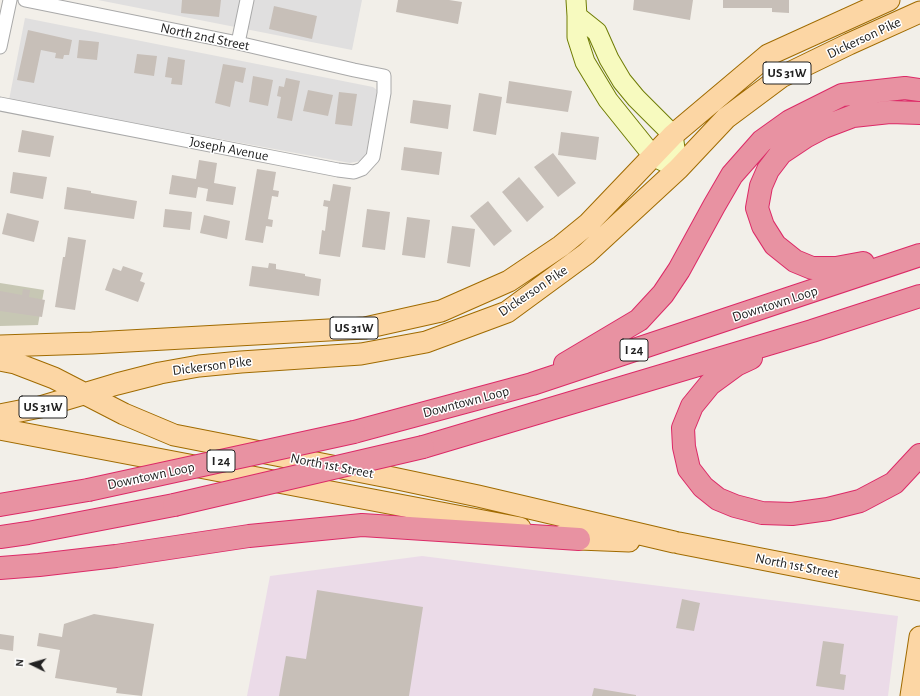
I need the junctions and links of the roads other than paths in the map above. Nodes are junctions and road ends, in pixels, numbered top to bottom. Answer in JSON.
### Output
{"nodes":[{"id":1,"x":10,"y":0,"type":"edge"},
{"id":2,"x":25,"y":0,"type":"edge"},
{"id":3,"x":247,"y":0,"type":"edge"},
{"id":4,"x":888,"y":0,"type":"edge"},
{"id":5,"x":577,"y":8,"type":"edge"},
{"id":6,"x":920,"y":12,"type":"edge"},
{"id":7,"x":238,"y":43,"type":"junction"},
{"id":8,"x":0,"y":47,"type":"edge"},
{"id":9,"x":384,"y":76,"type":"joint"},
{"id":10,"x":920,"y":90,"type":"edge"},
{"id":11,"x":0,"y":104,"type":"edge"},
{"id":12,"x":920,"y":113,"type":"edge"},
{"id":13,"x":673,"y":135,"type":"junction"},
{"id":14,"x":654,"y":156,"type":"junction"},
{"id":15,"x":678,"y":169,"type":"junction"},
{"id":16,"x":916,"y":256,"type":"edge"},
{"id":17,"x":918,"y":296,"type":"edge"},
{"id":18,"x":812,"y":331,"type":"junction"},
{"id":19,"x":0,"y":346,"type":"edge"},
{"id":20,"x":0,"y":360,"type":"edge"},
{"id":21,"x":532,"y":384,"type":"junction"},
{"id":22,"x":84,"y":394,"type":"junction"},
{"id":23,"x":0,"y":415,"type":"edge"},
{"id":24,"x":0,"y":428,"type":"edge"},
{"id":25,"x":920,"y":455,"type":"edge"},
{"id":26,"x":0,"y":505,"type":"edge"},
{"id":27,"x":0,"y":537,"type":"edge"},
{"id":28,"x":579,"y":539,"type":"junction"},
{"id":29,"x":677,"y":543,"type":"junction"},
{"id":30,"x":0,"y":568,"type":"edge"},
{"id":31,"x":920,"y":590,"type":"edge"},
{"id":32,"x":920,"y":637,"type":"edge"},
{"id":33,"x":911,"y":696,"type":"edge"}],
"edges":[{"from":1,"to":8,"type":"street"},
{"from":2,"to":7,"type":"street","name":"North 2nd Street"},
{"from":3,"to":7,"type":"street"},
{"from":4,"to":13,"type":"main road","name":"Dickerson Pike","number":"US 31W"},
{"from":5,"to":13,"type":"street"},
{"from":5,"to":14,"type":"street"},
{"from":6,"to":15,"type":"main road","name":"Dickerson Pike","number":"US 31W"},
{"from":7,"to":9,"type":"street","name":"North 2nd Street"},
{"from":9,"to":11,"type":"street","name":"Joseph Avenue"},
{"from":10,"to":21,"type":"highway"},
{"from":12,"to":16,"type":"highway"},
{"from":13,"to":14,"type":"main road","name":"Dickerson Pike","number":"US 31W"},
{"from":13,"to":15,"type":"street"},
{"from":14,"to":15,"type":"street"},
{"from":14,"to":19,"type":"main road","name":"Dickerson Pike","number":"US 31W"},
{"from":15,"to":22,"type":"main road","name":"Dickerson Pike","number":"US 31W"},
{"from":16,"to":21,"type":"highway","name":"Downtown Loop","number":"I 24"},
{"from":17,"to":18,"type":"highway","number":"I 24"},
{"from":18,"to":25,"type":"highway"},
{"from":18,"to":27,"type":"highway","number":"I 24","bridge":true},
{"from":20,"to":22,"type":"main road","name":"North 1st Street"},
{"from":21,"to":26,"type":"highway","name":"Downtown Loop","number":"I 24","bridge":true},
{"from":22,"to":23,"type":"main road","name":"Dickerson Pike","number":"US 31W"},
{"from":22,"to":29,"type":"main road","name":"North 1st Street"},
{"from":24,"to":28,"type":"main road","name":"North 1st Street"},
{"from":28,"to":29,"type":"main road","name":"North 1st Street"},
{"from":28,"to":30,"type":"highway"},
{"from":29,"to":31,"type":"main road","name":"North 1st Street"},
{"from":32,"to":33,"type":"main road"}]}
